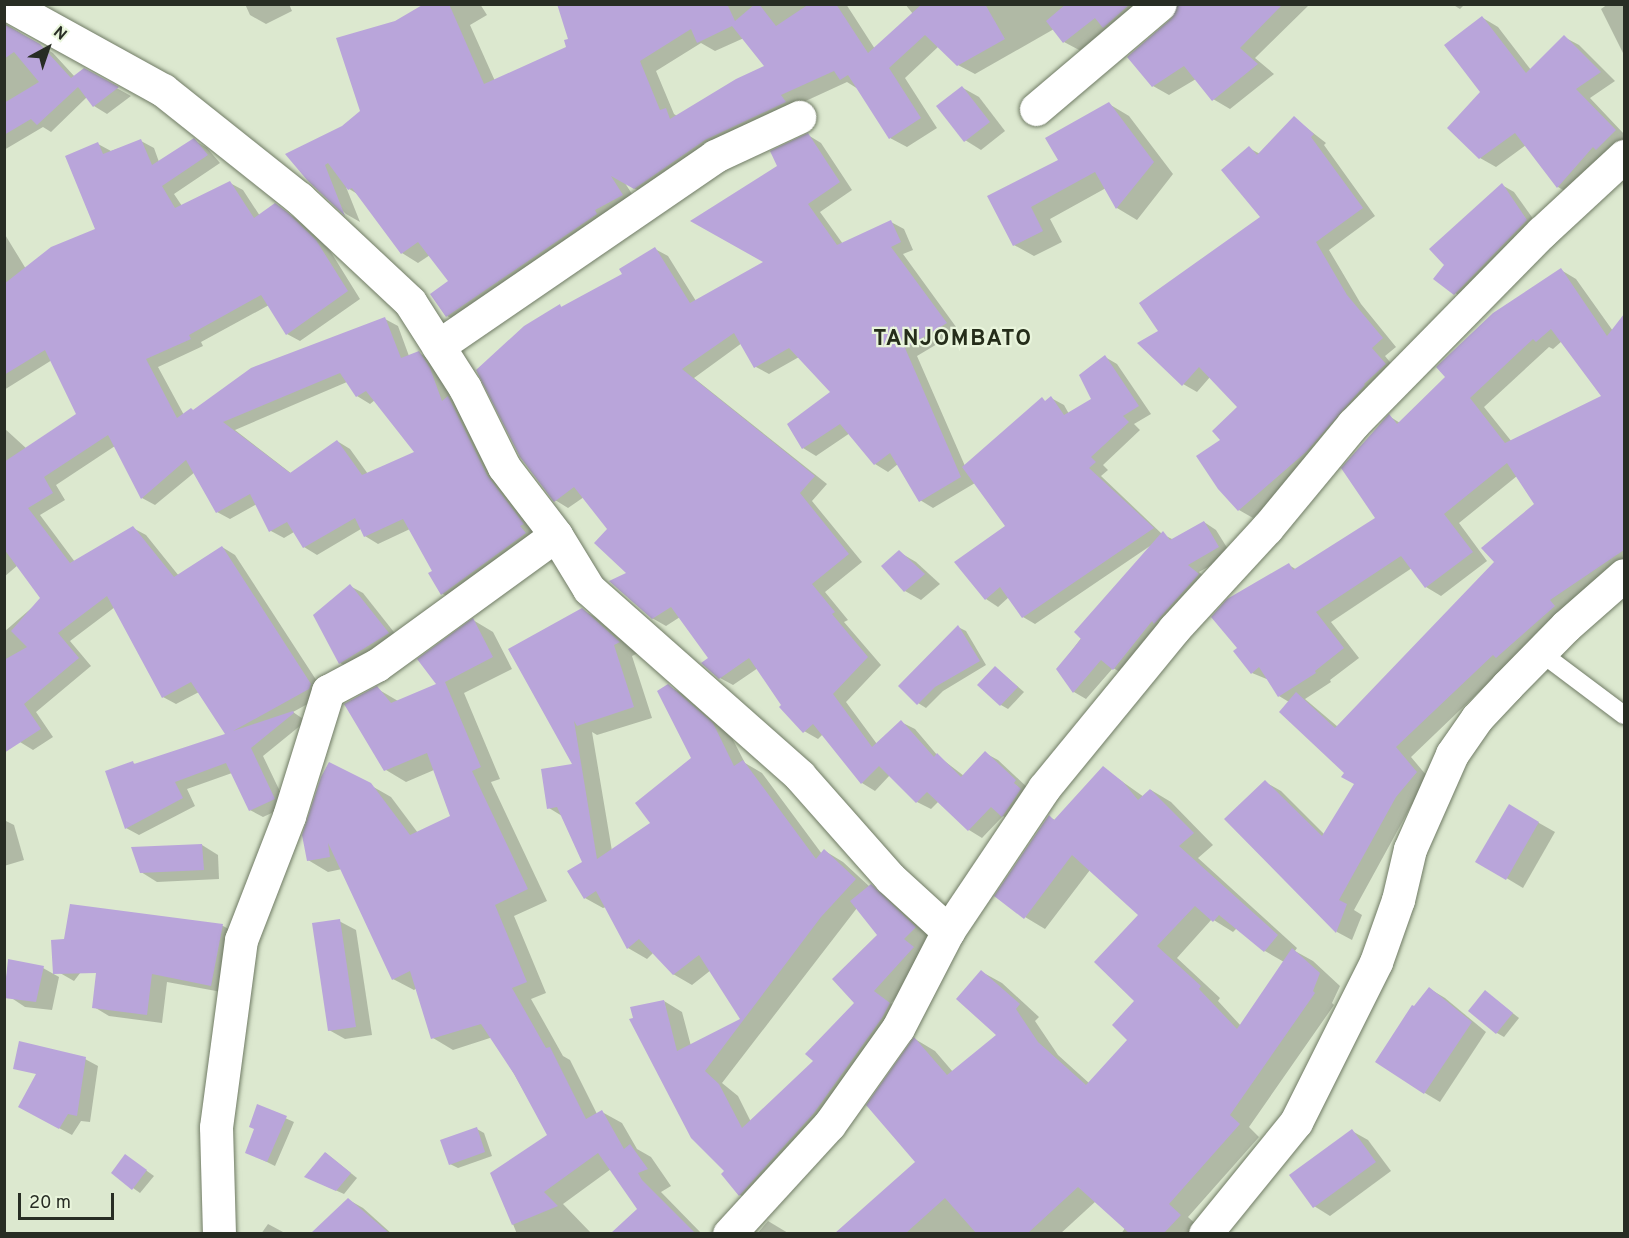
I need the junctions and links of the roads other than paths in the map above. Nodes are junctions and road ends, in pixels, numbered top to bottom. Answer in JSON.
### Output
{"nodes":[{"id":1,"x":7,"y":4,"type":"edge"},
{"id":2,"x":1160,"y":4,"type":"edge"},
{"id":3,"x":1035,"y":109,"type":"dead end"},
{"id":4,"x":799,"y":117,"type":"dead end"},
{"id":5,"x":1624,"y":156,"type":"edge"},
{"id":6,"x":438,"y":346,"type":"junction"},
{"id":7,"x":556,"y":536,"type":"junction"},
{"id":8,"x":1624,"y":575,"type":"edge"},
{"id":9,"x":1540,"y":652,"type":"junction"},
{"id":10,"x":1624,"y":716,"type":"edge"},
{"id":11,"x":948,"y":931,"type":"junction"},
{"id":12,"x":219,"y":1233,"type":"edge"},
{"id":13,"x":729,"y":1233,"type":"edge"},
{"id":14,"x":1205,"y":1233,"type":"edge"}],
"edges":[{"from":1,"to":6,"type":"street"},
{"from":2,"to":3,"type":"street"},
{"from":4,"to":6,"type":"street"},
{"from":5,"to":11,"type":"street"},
{"from":6,"to":7,"type":"street"},
{"from":7,"to":11,"type":"street"},
{"from":7,"to":12,"type":"street"},
{"from":8,"to":9,"type":"street"},
{"from":9,"to":10,"type":"lane"},
{"from":9,"to":14,"type":"street"},
{"from":11,"to":13,"type":"street"}]}
